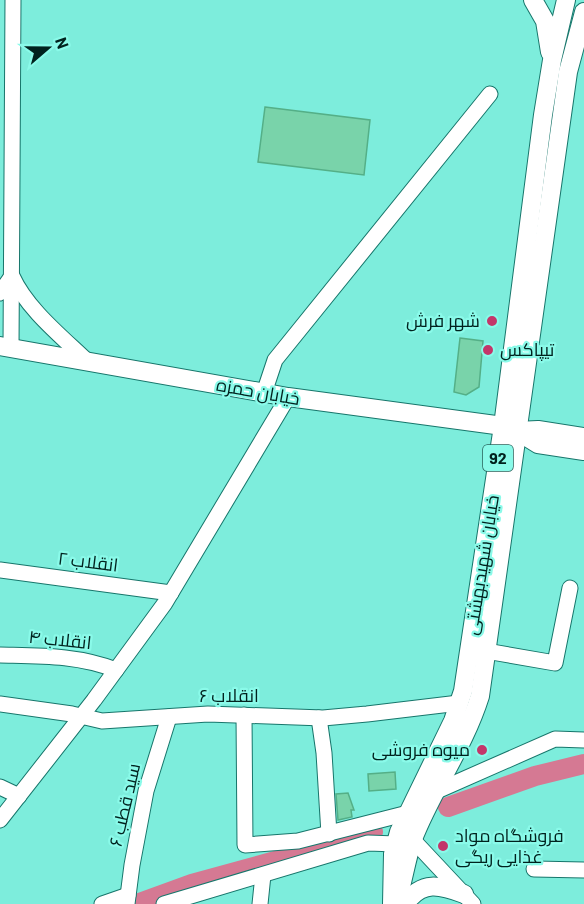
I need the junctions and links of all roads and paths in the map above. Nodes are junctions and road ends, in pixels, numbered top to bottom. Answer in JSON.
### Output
{"nodes":[{"id":1,"x":13,"y":0,"type":"edge"},
{"id":2,"x":533,"y":0,"type":"edge"},
{"id":3,"x":566,"y":0,"type":"edge"},
{"id":4,"x":584,"y":12,"type":"edge"},
{"id":5,"x":552,"y":60,"type":"junction"},
{"id":6,"x":490,"y":94,"type":"dead end"},
{"id":7,"x":12,"y":276,"type":"junction"},
{"id":8,"x":0,"y":292,"type":"edge"},
{"id":9,"x":6,"y":347,"type":"edge"},
{"id":10,"x":87,"y":361,"type":"junction"},
{"id":11,"x":264,"y":393,"type":"junction"},
{"id":12,"x":288,"y":398,"type":"junction"},
{"id":13,"x":510,"y":429,"type":"junction"},
{"id":14,"x":584,"y":436,"type":"edge"},
{"id":15,"x":584,"y":451,"type":"edge"},
{"id":16,"x":0,"y":570,"type":"edge"},
{"id":17,"x":570,"y":588,"type":"dead end"},
{"id":18,"x":171,"y":593,"type":"junction"},
{"id":19,"x":486,"y":651,"type":"junction"},
{"id":20,"x":0,"y":655,"type":"edge"},
{"id":21,"x":116,"y":670,"type":"junction"},
{"id":22,"x":459,"y":703,"type":"junction"},
{"id":23,"x":0,"y":704,"type":"edge"},
{"id":24,"x":244,"y":715,"type":"junction"},
{"id":25,"x":81,"y":716,"type":"junction"},
{"id":26,"x":169,"y":717,"type":"junction"},
{"id":27,"x":319,"y":717,"type":"junction"},
{"id":28,"x":584,"y":740,"type":"edge"},
{"id":29,"x":0,"y":787,"type":"edge"},
{"id":30,"x":436,"y":791,"type":"junction"},
{"id":31,"x":19,"y":796,"type":"junction"},
{"id":32,"x":408,"y":813,"type":"junction"},
{"id":33,"x":0,"y":820,"type":"edge"},
{"id":34,"x":329,"y":834,"type":"junction"},
{"id":35,"x":403,"y":839,"type":"junction"},
{"id":36,"x":534,"y":869,"type":"dead end"},
{"id":37,"x":584,"y":870,"type":"edge"},
{"id":38,"x":263,"y":875,"type":"junction"},
{"id":39,"x":468,"y":899,"type":"edge"},
{"id":40,"x":128,"y":900,"type":"edge"},
{"id":41,"x":102,"y":904,"type":"edge"},
{"id":42,"x":164,"y":904,"type":"edge"},
{"id":43,"x":260,"y":904,"type":"edge"},
{"id":44,"x":392,"y":904,"type":"edge"},
{"id":45,"x":396,"y":904,"type":"edge"},
{"id":46,"x":405,"y":904,"type":"edge"}],
"edges":[{"from":1,"to":7,"type":"street"},
{"from":2,"to":5,"type":"main road"},
{"from":3,"to":5,"type":"main road","name":"خیابان شهیدبهشتی","number":"92"},
{"from":4,"to":13,"type":"main road","name":"خیابان شهیدبهشتی","number":"92"},
{"from":5,"to":13,"type":"main road","name":"خیابان شهیدبهشتی","number":"92"},
{"from":6,"to":11,"type":"street"},
{"from":7,"to":8,"type":"street"},
{"from":7,"to":9,"type":"street"},
{"from":7,"to":10,"type":"street"},
{"from":9,"to":10,"type":"main road","name":"خیابان حمزه"},
{"from":10,"to":11,"type":"main road","name":"خیابان حمزه"},
{"from":11,"to":12,"type":"main road","name":"خیابان حمزه"},
{"from":12,"to":13,"type":"main road","name":"خیابان حمزه"},
{"from":12,"to":18,"type":"street"},
{"from":13,"to":14,"type":"main road","name":"خیابان حمزه"},
{"from":13,"to":15,"type":"main road","name":"خیابان حمزه"},
{"from":13,"to":19,"type":"main road","name":"خیابان شهیدبهشتی","number":"92"},
{"from":13,"to":22,"type":"main road","name":"خیابان شهیدبهشتی","number":"92"},
{"from":16,"to":18,"type":"street","name":"انقلاب ۲"},
{"from":17,"to":19,"type":"street"},
{"from":18,"to":21,"type":"street"},
{"from":19,"to":30,"type":"main road","name":"خیابان شهیدبهشتی","number":"92"},
{"from":20,"to":21,"type":"street","name":"انقلاب ۴"},
{"from":21,"to":25,"type":"street"},
{"from":22,"to":27,"type":"street","name":"انقلاب ۶"},
{"from":22,"to":32,"type":"main road","name":"خیابان شهیدبهشتی","number":"92"},
{"from":23,"to":25,"type":"street","name":"انقلاب ۶"},
{"from":24,"to":26,"type":"street","name":"انقلاب ۶"},
{"from":24,"to":27,"type":"street","name":"انقلاب ۶"},
{"from":24,"to":34,"type":"street"},
{"from":25,"to":26,"type":"street","name":"انقلاب ۶"},
{"from":25,"to":31,"type":"street"},
{"from":26,"to":40,"type":"street","name":"سید قطب ۶"},
{"from":27,"to":34,"type":"street"},
{"from":28,"to":30,"type":"street"},
{"from":29,"to":31,"type":"street"},
{"from":30,"to":35,"type":"main road","name":"خیابان شهیدبهشتی","number":"92"},
{"from":31,"to":33,"type":"street"},
{"from":32,"to":34,"type":"street"},
{"from":32,"to":35,"type":"main road","name":"خیابان شهیدبهشتی","number":"92"},
{"from":35,"to":38,"type":"street"},
{"from":35,"to":39,"type":"street"},
{"from":35,"to":44,"type":"main road","name":"خیابان شهیدبهشتی","number":"92"},
{"from":35,"to":45,"type":"main road","name":"خیابان شهیدبهشتی","number":"92"},
{"from":36,"to":37,"type":"street"},
{"from":38,"to":42,"type":"street"},
{"from":38,"to":43,"type":"street"},
{"from":39,"to":46,"type":"main road"},
{"from":40,"to":41,"type":"street"}]}
